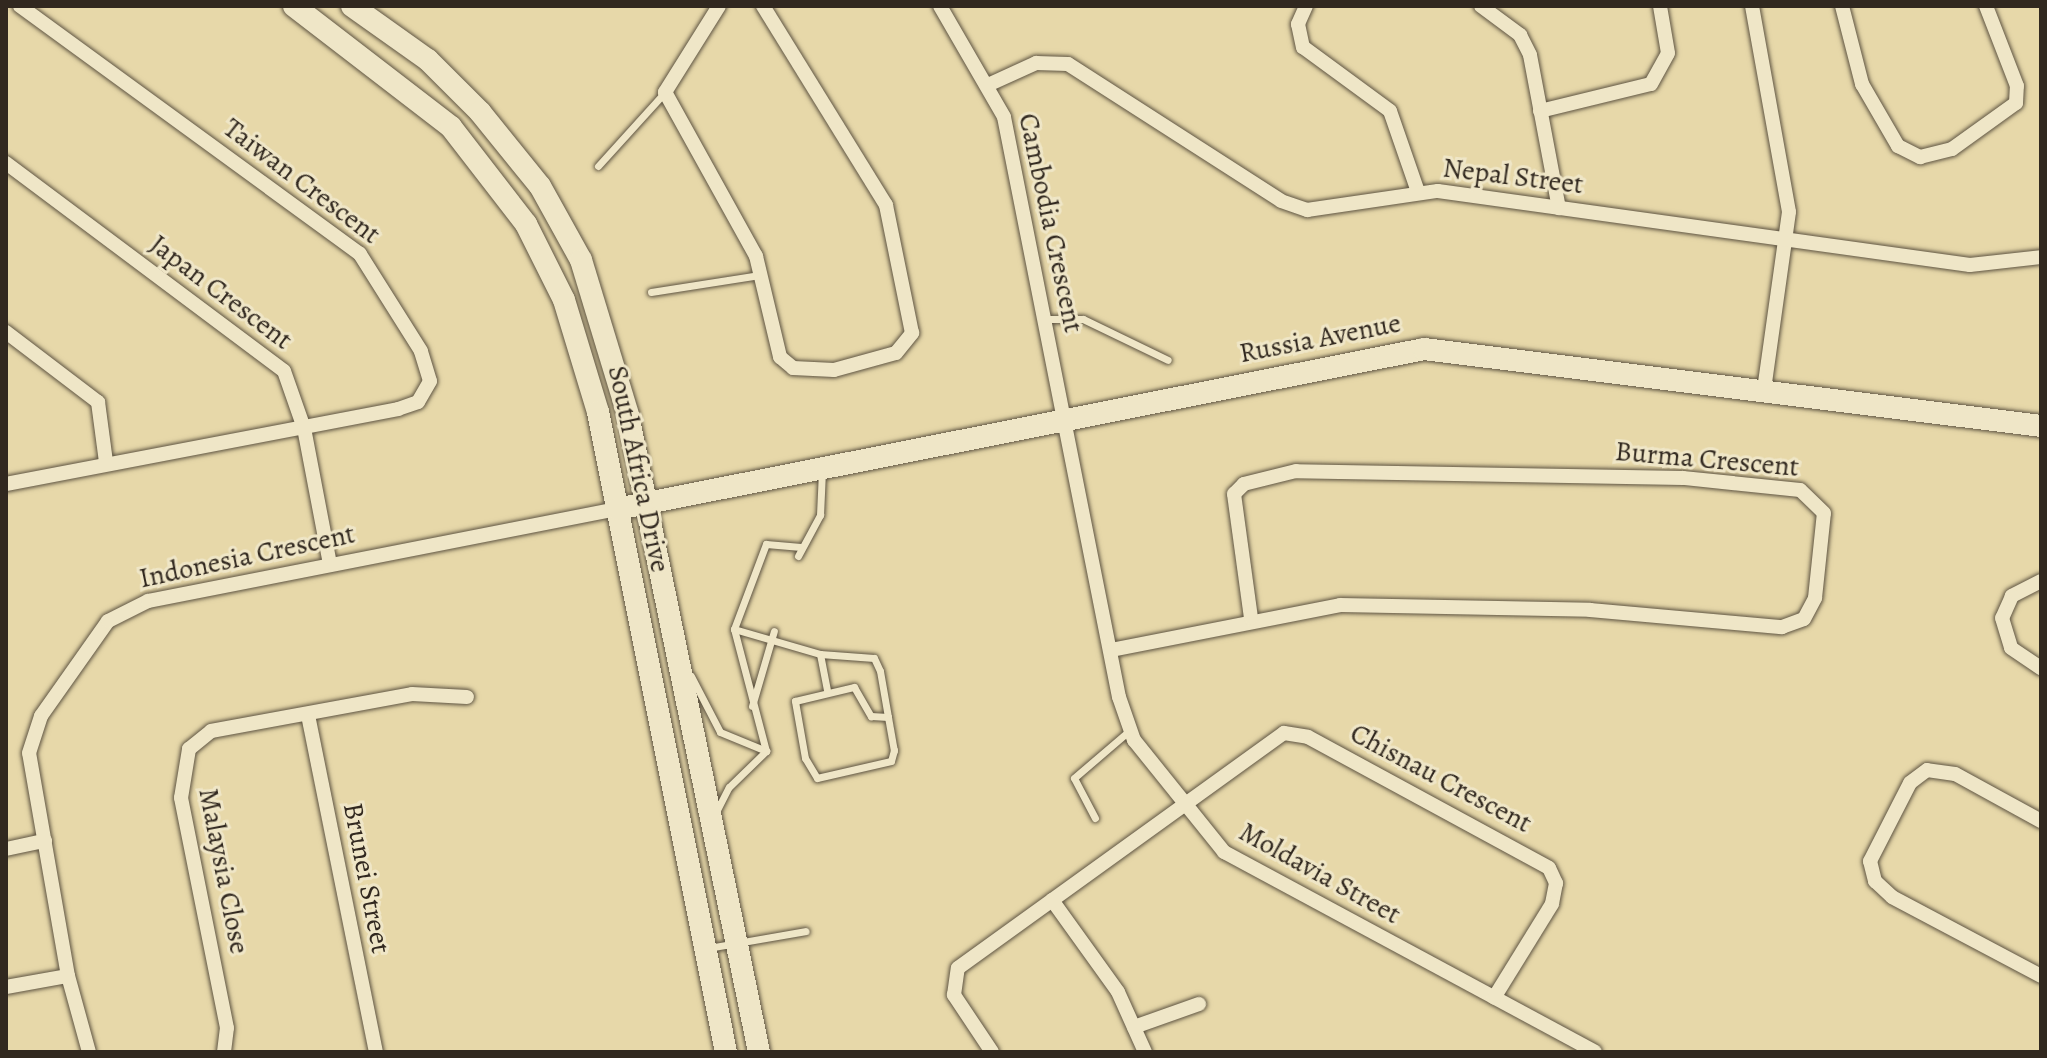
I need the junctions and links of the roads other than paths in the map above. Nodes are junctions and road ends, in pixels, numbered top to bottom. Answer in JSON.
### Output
{"nodes":[{"id":1,"x":20,"y":6,"type":"edge"},
{"id":2,"x":294,"y":6,"type":"edge"},
{"id":3,"x":352,"y":6,"type":"edge"},
{"id":4,"x":719,"y":6,"type":"edge"},
{"id":5,"x":763,"y":6,"type":"edge"},
{"id":6,"x":940,"y":6,"type":"edge"},
{"id":7,"x":1306,"y":6,"type":"edge"},
{"id":8,"x":1481,"y":6,"type":"edge"},
{"id":9,"x":1660,"y":6,"type":"edge"},
{"id":10,"x":1752,"y":6,"type":"edge"},
{"id":11,"x":1842,"y":6,"type":"edge"},
{"id":12,"x":1986,"y":6,"type":"edge"},
{"id":13,"x":990,"y":84,"type":"junction"},
{"id":14,"x":665,"y":92,"type":"junction"},
{"id":15,"x":1540,"y":111,"type":"junction"},
{"id":16,"x":6,"y":163,"type":"edge"},
{"id":17,"x":598,"y":166,"type":"dead end"},
{"id":18,"x":1418,"y":192,"type":"junction"},
{"id":19,"x":1559,"y":208,"type":"junction"},
{"id":20,"x":1788,"y":240,"type":"junction"},
{"id":21,"x":2041,"y":257,"type":"edge"},
{"id":22,"x":762,"y":274,"type":"junction"},
{"id":23,"x":651,"y":292,"type":"dead end"},
{"id":24,"x":1044,"y":319,"type":"junction"},
{"id":25,"x":6,"y":332,"type":"edge"},
{"id":26,"x":1168,"y":360,"type":"dead end"},
{"id":27,"x":1764,"y":391,"type":"junction"},
{"id":28,"x":1066,"y":418,"type":"junction"},
{"id":29,"x":2041,"y":426,"type":"edge"},
{"id":30,"x":304,"y":428,"type":"junction"},
{"id":31,"x":106,"y":462,"type":"junction"},
{"id":32,"x":822,"y":469,"type":"junction"},
{"id":33,"x":6,"y":484,"type":"edge"},
{"id":34,"x":648,"y":503,"type":"junction"},
{"id":35,"x":617,"y":509,"type":"junction"},
{"id":36,"x":801,"y":547,"type":"junction"},
{"id":37,"x":798,"y":556,"type":"dead end"},
{"id":38,"x":330,"y":564,"type":"junction"},
{"id":39,"x":2041,"y":581,"type":"edge"},
{"id":40,"x":1251,"y":618,"type":"junction"},
{"id":41,"x":734,"y":629,"type":"junction"},
{"id":42,"x":774,"y":631,"type":"dead end"},
{"id":43,"x":772,"y":642,"type":"junction"},
{"id":44,"x":677,"y":645,"type":"junction"},
{"id":45,"x":1111,"y":650,"type":"junction"},
{"id":46,"x":820,"y":654,"type":"junction"},
{"id":47,"x":2041,"y":668,"type":"edge"},
{"id":48,"x":827,"y":689,"type":"junction"},
{"id":49,"x":467,"y":697,"type":"dead end"},
{"id":50,"x":751,"y":708,"type":"junction"},
{"id":51,"x":308,"y":715,"type":"junction"},
{"id":52,"x":888,"y":717,"type":"junction"},
{"id":53,"x":1130,"y":730,"type":"junction"},
{"id":54,"x":766,"y":751,"type":"junction"},
{"id":55,"x":1182,"y":803,"type":"junction"},
{"id":56,"x":1095,"y":818,"type":"dead end"},
{"id":57,"x":712,"y":820,"type":"junction"},
{"id":58,"x":2041,"y":821,"type":"edge"},
{"id":59,"x":45,"y":841,"type":"junction"},
{"id":60,"x":6,"y":849,"type":"edge"},
{"id":61,"x":1052,"y":900,"type":"junction"},
{"id":62,"x":806,"y":931,"type":"dead end"},
{"id":63,"x":737,"y":942,"type":"junction"},
{"id":64,"x":705,"y":948,"type":"junction"},
{"id":65,"x":68,"y":976,"type":"junction"},
{"id":66,"x":2041,"y":976,"type":"edge"},
{"id":67,"x":6,"y":987,"type":"edge"},
{"id":68,"x":1494,"y":998,"type":"junction"},
{"id":69,"x":1199,"y":1004,"type":"dead end"},
{"id":70,"x":1134,"y":1027,"type":"junction"},
{"id":71,"x":89,"y":1052,"type":"edge"},
{"id":72,"x":224,"y":1052,"type":"edge"},
{"id":73,"x":376,"y":1052,"type":"edge"},
{"id":74,"x":726,"y":1052,"type":"edge"},
{"id":75,"x":759,"y":1052,"type":"edge"},
{"id":76,"x":992,"y":1052,"type":"edge"},
{"id":77,"x":1145,"y":1052,"type":"edge"},
{"id":78,"x":1595,"y":1052,"type":"edge"}],
"edges":[{"from":1,"to":30,"type":"street","name":"Taiwan Crescent"},
{"from":2,"to":35,"type":"street","name":"South Africa Drive"},
{"from":3,"to":34,"type":"street","name":"South Africa Drive"},
{"from":4,"to":14,"type":"street"},
{"from":5,"to":22,"type":"street"},
{"from":6,"to":13,"type":"street","name":"Cambodia Crescent"},
{"from":7,"to":18,"type":"street"},
{"from":8,"to":15,"type":"street"},
{"from":9,"to":15,"type":"street"},
{"from":10,"to":20,"type":"street"},
{"from":11,"to":12,"type":"street"},
{"from":13,"to":18,"type":"street","name":"Nepal Street"},
{"from":13,"to":24,"type":"street","name":"Cambodia Crescent"},
{"from":14,"to":17,"type":"lane"},
{"from":14,"to":22,"type":"street"},
{"from":15,"to":19,"type":"street"},
{"from":16,"to":30,"type":"street","name":"Japan Crescent"},
{"from":18,"to":19,"type":"street","name":"Nepal Street"},
{"from":19,"to":20,"type":"street","name":"Nepal Street"},
{"from":20,"to":21,"type":"street","name":"Nepal Street"},
{"from":20,"to":27,"type":"street"},
{"from":22,"to":23,"type":"lane"},
{"from":24,"to":26,"type":"lane"},
{"from":24,"to":28,"type":"street","name":"Cambodia Crescent"},
{"from":25,"to":31,"type":"street"},
{"from":27,"to":28,"type":"street","name":"Russia Avenue"},
{"from":27,"to":29,"type":"street","name":"Russia Avenue"},
{"from":28,"to":32,"type":"street","name":"Russia Avenue"},
{"from":28,"to":45,"type":"street","name":"Moldavia Street"},
{"from":30,"to":31,"type":"street"},
{"from":30,"to":38,"type":"street","name":"Japan Crescent"},
{"from":31,"to":33,"type":"street"},
{"from":32,"to":34,"type":"street","name":"Russia Avenue"},
{"from":32,"to":36,"type":"lane"},
{"from":34,"to":35,"type":"street","name":"Russia Avenue"},
{"from":34,"to":44,"type":"street","name":"South Africa Drive"},
{"from":35,"to":38,"type":"street","name":"Indonesia Crescent"},
{"from":35,"to":64,"type":"street","name":"South Africa Drive"},
{"from":36,"to":37,"type":"lane"},
{"from":36,"to":41,"type":"lane"},
{"from":38,"to":59,"type":"street","name":"Indonesia Crescent"},
{"from":39,"to":47,"type":"street"},
{"from":40,"to":40,"type":"street","name":"Burma Crescent"},
{"from":40,"to":45,"type":"street","name":"Burma Crescent"},
{"from":41,"to":43,"type":"lane"},
{"from":41,"to":50,"type":"lane"},
{"from":42,"to":43,"type":"lane"},
{"from":43,"to":46,"type":"lane"},
{"from":43,"to":50,"type":"lane"},
{"from":44,"to":54,"type":"lane"},
{"from":44,"to":57,"type":"street","name":"South Africa Drive"},
{"from":45,"to":53,"type":"street","name":"Moldavia Street"},
{"from":46,"to":48,"type":"lane"},
{"from":46,"to":52,"type":"lane"},
{"from":48,"to":52,"type":"lane"},
{"from":48,"to":52,"type":"lane"},
{"from":49,"to":51,"type":"street","name":"Malaysia Close"},
{"from":50,"to":54,"type":"lane"},
{"from":51,"to":72,"type":"street","name":"Malaysia Close"},
{"from":51,"to":73,"type":"street","name":"Brunei Street"},
{"from":53,"to":55,"type":"street","name":"Moldavia Street"},
{"from":53,"to":56,"type":"lane"},
{"from":54,"to":57,"type":"lane"},
{"from":55,"to":61,"type":"street","name":"Chisnau Crescent"},
{"from":55,"to":68,"type":"street","name":"Moldavia Street"},
{"from":55,"to":68,"type":"street","name":"Chisnau Crescent"},
{"from":57,"to":63,"type":"street","name":"South Africa Drive"},
{"from":58,"to":66,"type":"street"},
{"from":59,"to":60,"type":"street"},
{"from":59,"to":65,"type":"street","name":"Indonesia Crescent"},
{"from":61,"to":70,"type":"street"},
{"from":61,"to":76,"type":"street","name":"Chisnau Crescent"},
{"from":62,"to":63,"type":"lane"},
{"from":63,"to":64,"type":"lane"},
{"from":63,"to":75,"type":"street","name":"South Africa Drive"},
{"from":64,"to":74,"type":"street","name":"South Africa Drive"},
{"from":65,"to":67,"type":"street"},
{"from":65,"to":71,"type":"street","name":"Indonesia Crescent"},
{"from":68,"to":78,"type":"street","name":"Moldavia Street"},
{"from":69,"to":70,"type":"street"},
{"from":70,"to":77,"type":"street"}]}
